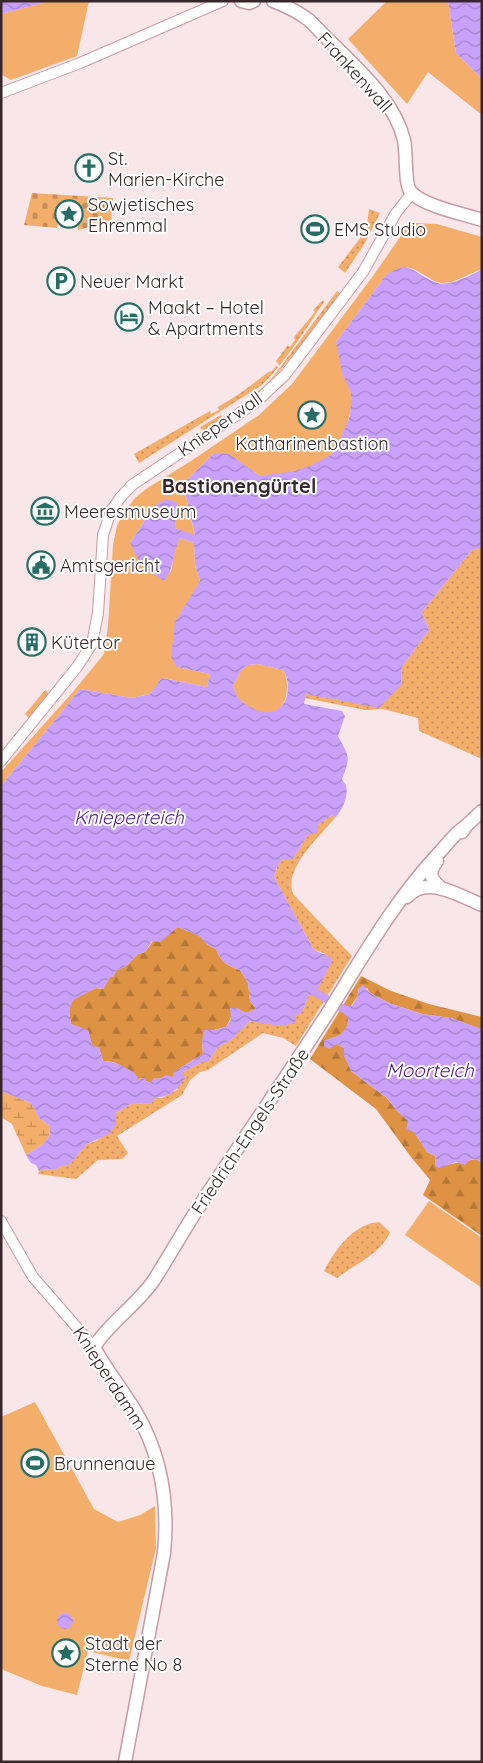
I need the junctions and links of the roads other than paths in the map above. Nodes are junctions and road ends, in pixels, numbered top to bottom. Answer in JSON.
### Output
{"nodes":[{"id":1,"x":223,"y":1,"type":"edge"},
{"id":2,"x":241,"y":1,"type":"edge"},
{"id":3,"x":254,"y":1,"type":"edge"},
{"id":4,"x":273,"y":1,"type":"edge"},
{"id":5,"x":293,"y":1,"type":"edge"},
{"id":6,"x":309,"y":21,"type":"junction"},
{"id":7,"x":1,"y":94,"type":"edge"},
{"id":8,"x":412,"y":193,"type":"junction"},
{"id":9,"x":482,"y":220,"type":"edge"},
{"id":10,"x":1,"y":761,"type":"edge"},
{"id":11,"x":482,"y":811,"type":"edge"},
{"id":12,"x":466,"y":826,"type":"junction"},
{"id":13,"x":442,"y":889,"type":"junction"},
{"id":14,"x":479,"y":903,"type":"edge"},
{"id":15,"x":397,"y":907,"type":"junction"},
{"id":16,"x":1,"y":1222,"type":"edge"},
{"id":17,"x":94,"y":1347,"type":"junction"},
{"id":18,"x":125,"y":1762,"type":"edge"}],
"edges":[{"from":1,"to":7,"type":"street"},
{"from":2,"to":3,"type":"main road"},
{"from":4,"to":6,"type":"main road","name":"Frankenwall"},
{"from":5,"to":6,"type":"main road"},
{"from":6,"to":8,"type":"main road","name":"Frankenwall"},
{"from":8,"to":9,"type":"main road"},
{"from":8,"to":10,"type":"street","name":"Knieperwall"},
{"from":11,"to":12,"type":"main road","name":"Friedrich-Engels-Straße"},
{"from":12,"to":13,"type":"main road","name":"Friedrich-Engels-Straße"},
{"from":12,"to":15,"type":"main road","name":"Friedrich-Engels-Straße"},
{"from":13,"to":14,"type":"main road"},
{"from":13,"to":15,"type":"main road","name":"Friedrich-Engels-Straße"},
{"from":15,"to":17,"type":"main road","name":"Friedrich-Engels-Straße"},
{"from":16,"to":17,"type":"street","name":"Knieperdamm"},
{"from":17,"to":18,"type":"main road","name":"Knieperdamm"}]}
